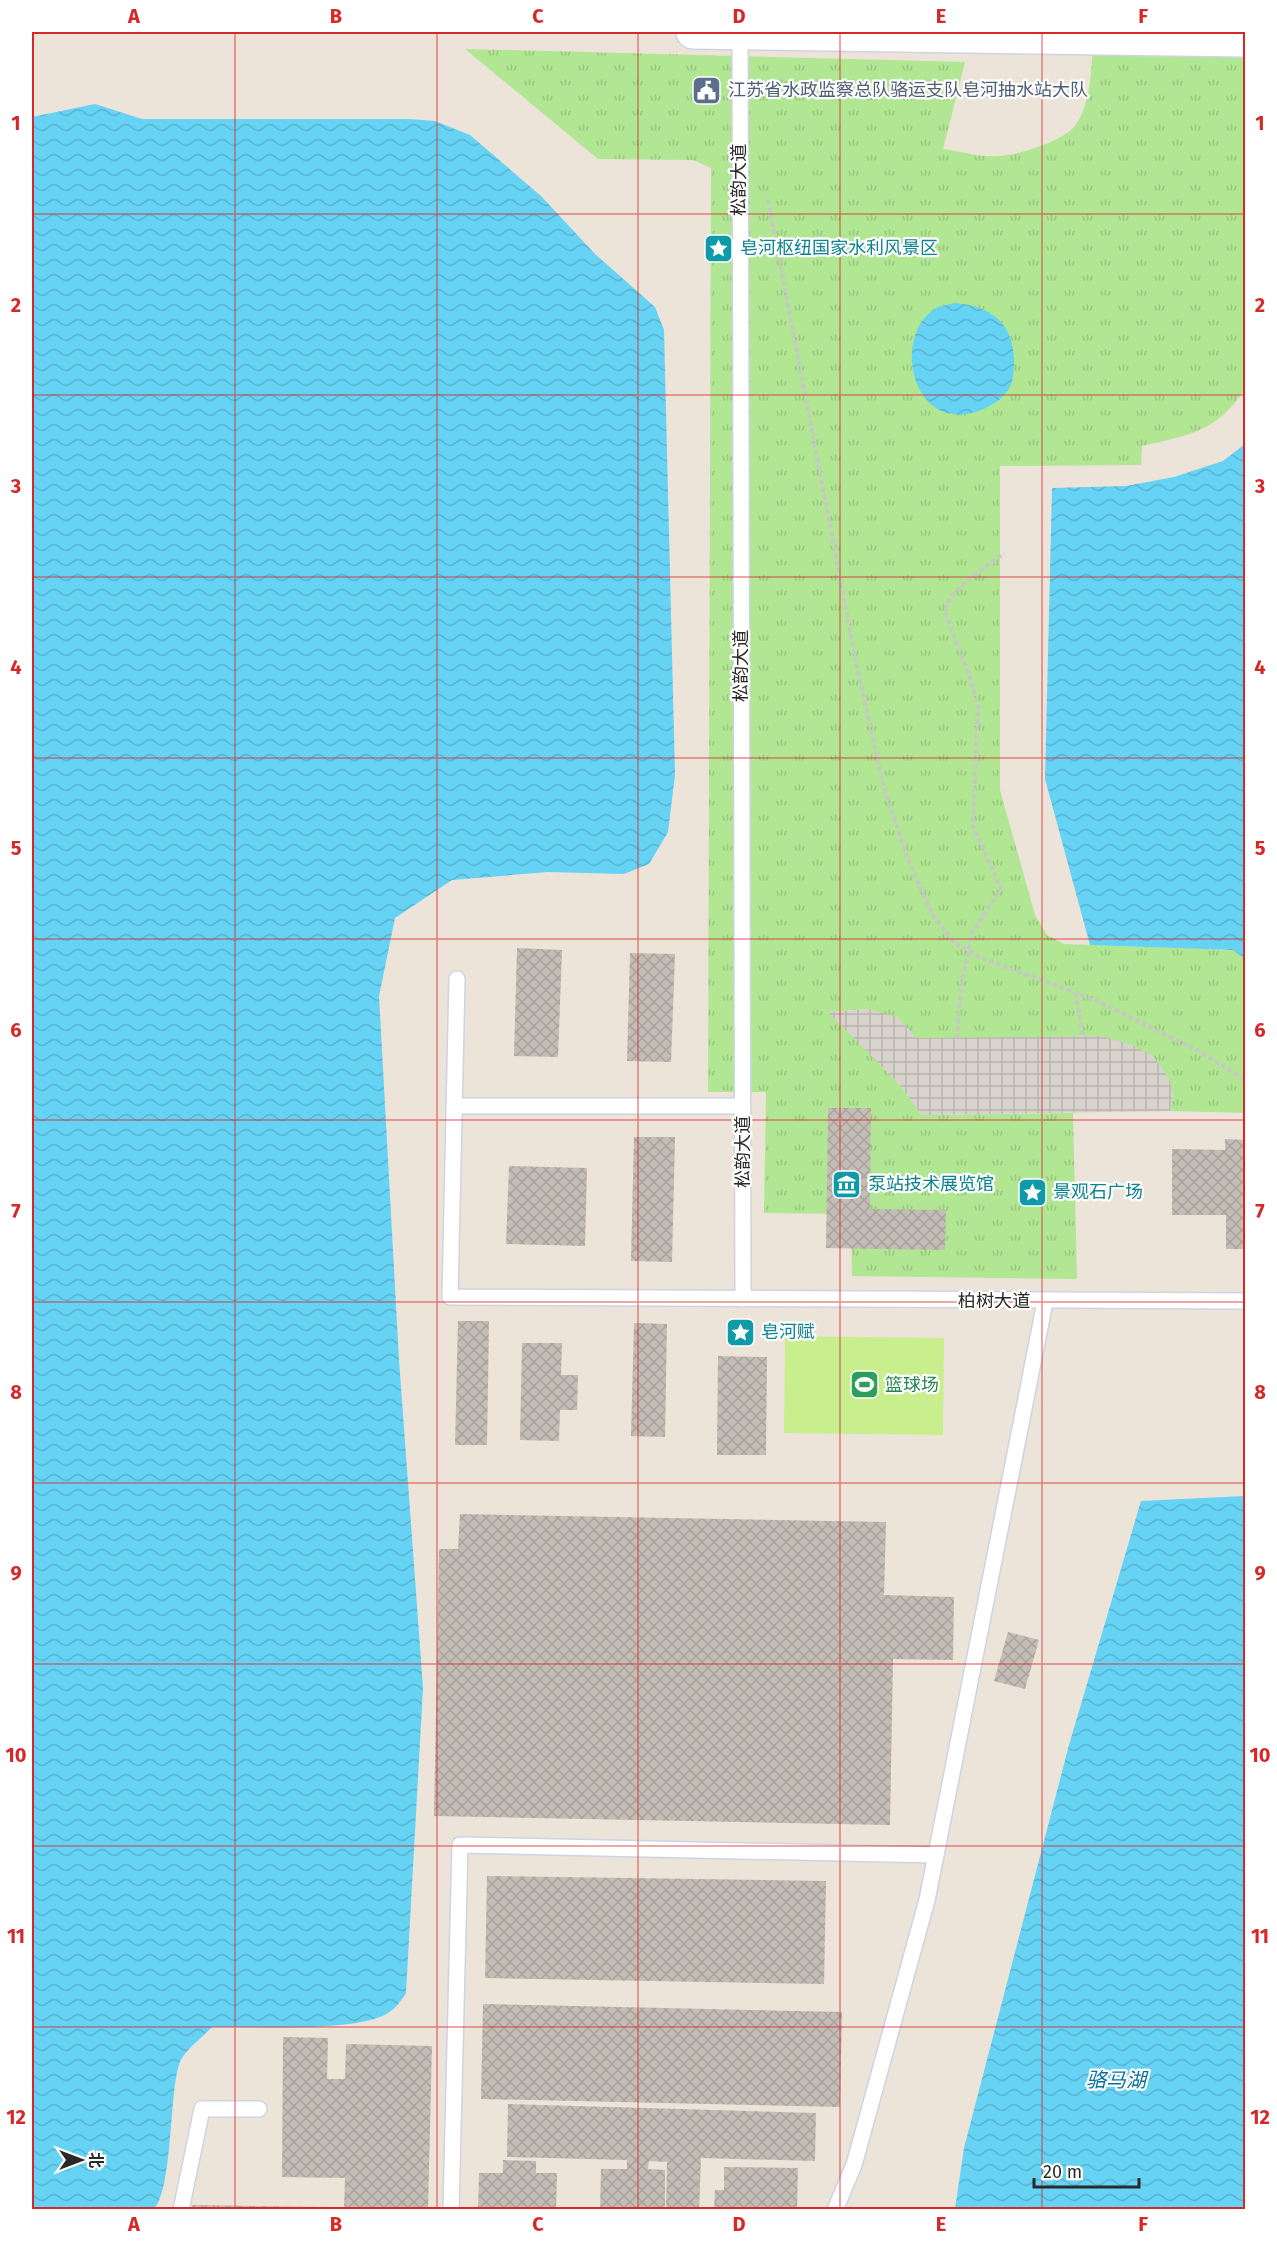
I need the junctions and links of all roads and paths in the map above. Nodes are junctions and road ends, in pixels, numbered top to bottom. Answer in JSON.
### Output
{"nodes":[{"id":1,"x":693,"y":32,"type":"edge"},
{"id":2,"x":740,"y":32,"type":"edge"},
{"id":3,"x":1245,"y":40,"type":"edge"},
{"id":4,"x":765,"y":189,"type":"dead end"},
{"id":5,"x":1004,"y":553,"type":"dead end"},
{"id":6,"x":968,"y":950,"type":"junction"},
{"id":7,"x":457,"y":979,"type":"dead end"},
{"id":8,"x":1076,"y":993,"type":"junction"},
{"id":9,"x":1083,"y":1036,"type":"dead end"},
{"id":10,"x":957,"y":1038,"type":"dead end"},
{"id":11,"x":1245,"y":1080,"type":"edge"},
{"id":12,"x":454,"y":1106,"type":"junction"},
{"id":13,"x":743,"y":1106,"type":"junction"},
{"id":14,"x":743,"y":1299,"type":"junction"},
{"id":15,"x":1243,"y":1301,"type":"edge"},
{"id":16,"x":1045,"y":1302,"type":"junction"},
{"id":17,"x":936,"y":1855,"type":"junction"},
{"id":18,"x":259,"y":2109,"type":"dead end"},
{"id":19,"x":181,"y":2210,"type":"edge"},
{"id":20,"x":451,"y":2210,"type":"edge"},
{"id":21,"x":834,"y":2210,"type":"edge"}],
"edges":[{"from":1,"to":2,"type":"street"},
{"from":2,"to":3,"type":"street"},
{"from":2,"to":13,"type":"lane","name":"松韵大道"},
{"from":4,"to":6,"type":"path"},
{"from":5,"to":6,"type":"path"},
{"from":6,"to":8,"type":"path"},
{"from":6,"to":10,"type":"path"},
{"from":7,"to":12,"type":"lane"},
{"from":8,"to":9,"type":"path"},
{"from":8,"to":11,"type":"path"},
{"from":12,"to":13,"type":"lane"},
{"from":12,"to":14,"type":"lane","name":"柏树大道"},
{"from":13,"to":14,"type":"lane","name":"松韵大道"},
{"from":14,"to":16,"type":"lane","name":"柏树大道"},
{"from":15,"to":16,"type":"lane","name":"柏树大道"},
{"from":16,"to":17,"type":"lane"},
{"from":17,"to":20,"type":"lane"},
{"from":17,"to":21,"type":"lane"},
{"from":18,"to":19,"type":"lane"}]}
